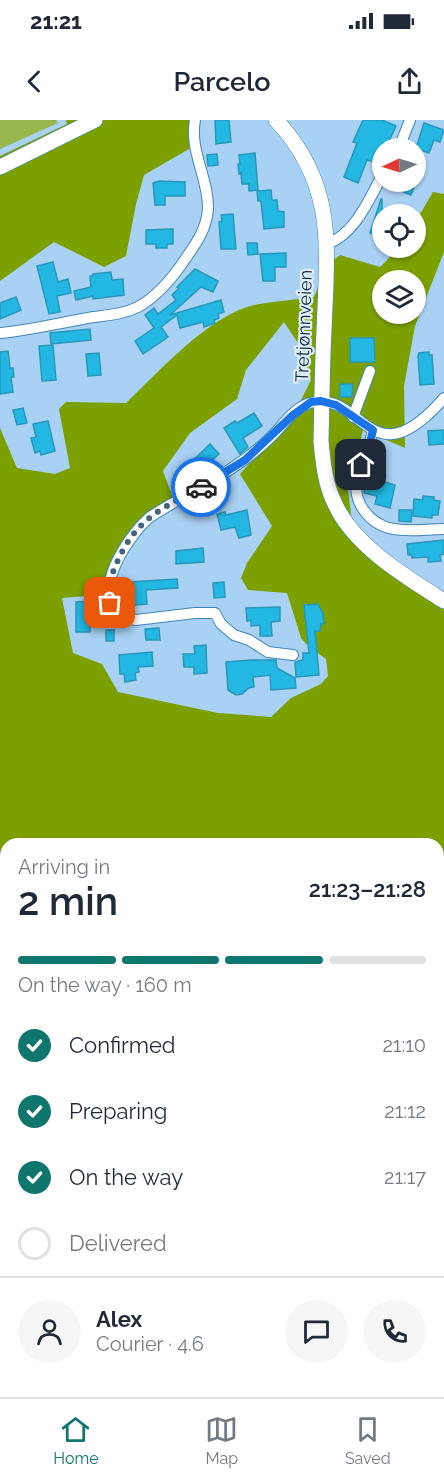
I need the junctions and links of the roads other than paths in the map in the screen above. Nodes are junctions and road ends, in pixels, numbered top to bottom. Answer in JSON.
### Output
{"nodes":[{"id":1,"x":95,"y":120,"type":"edge"},
{"id":2,"x":195,"y":120,"type":"edge"},
{"id":3,"x":276,"y":120,"type":"edge"},
{"id":4,"x":410,"y":120,"type":"edge"},
{"id":5,"x":403,"y":138,"type":"edge"},
{"id":6,"x":0,"y":167,"type":"edge"},
{"id":7,"x":372,"y":192,"type":"edge"},
{"id":8,"x":327,"y":244,"type":"junction"},
{"id":9,"x":0,"y":333,"type":"edge"},
{"id":10,"x":370,"y":370,"type":"dead end"},
{"id":11,"x":444,"y":398,"type":"edge"},
{"id":12,"x":321,"y":401,"type":"junction"},
{"id":13,"x":353,"y":417,"type":"junction"},
{"id":14,"x":373,"y":430,"type":"junction"},
{"id":15,"x":444,"y":530,"type":"edge"},
{"id":16,"x":444,"y":601,"type":"edge"},
{"id":17,"x":293,"y":655,"type":"dead end"}],
"edges":[{"from":1,"to":6,"type":"street"},
{"from":2,"to":9,"type":"street"},
{"from":3,"to":8,"type":"street","name":"Tretjønnveien"},
{"from":4,"to":5,"type":"street"},
{"from":7,"to":8,"type":"street"},
{"from":8,"to":12,"type":"street","name":"Tretjønnveien"},
{"from":10,"to":13,"type":"street"},
{"from":11,"to":14,"type":"street"},
{"from":12,"to":13,"type":"street"},
{"from":12,"to":16,"type":"street","name":"Tretjønnveien"},
{"from":12,"to":17,"type":"street"},
{"from":13,"to":14,"type":"street"},
{"from":14,"to":15,"type":"street"}]}
